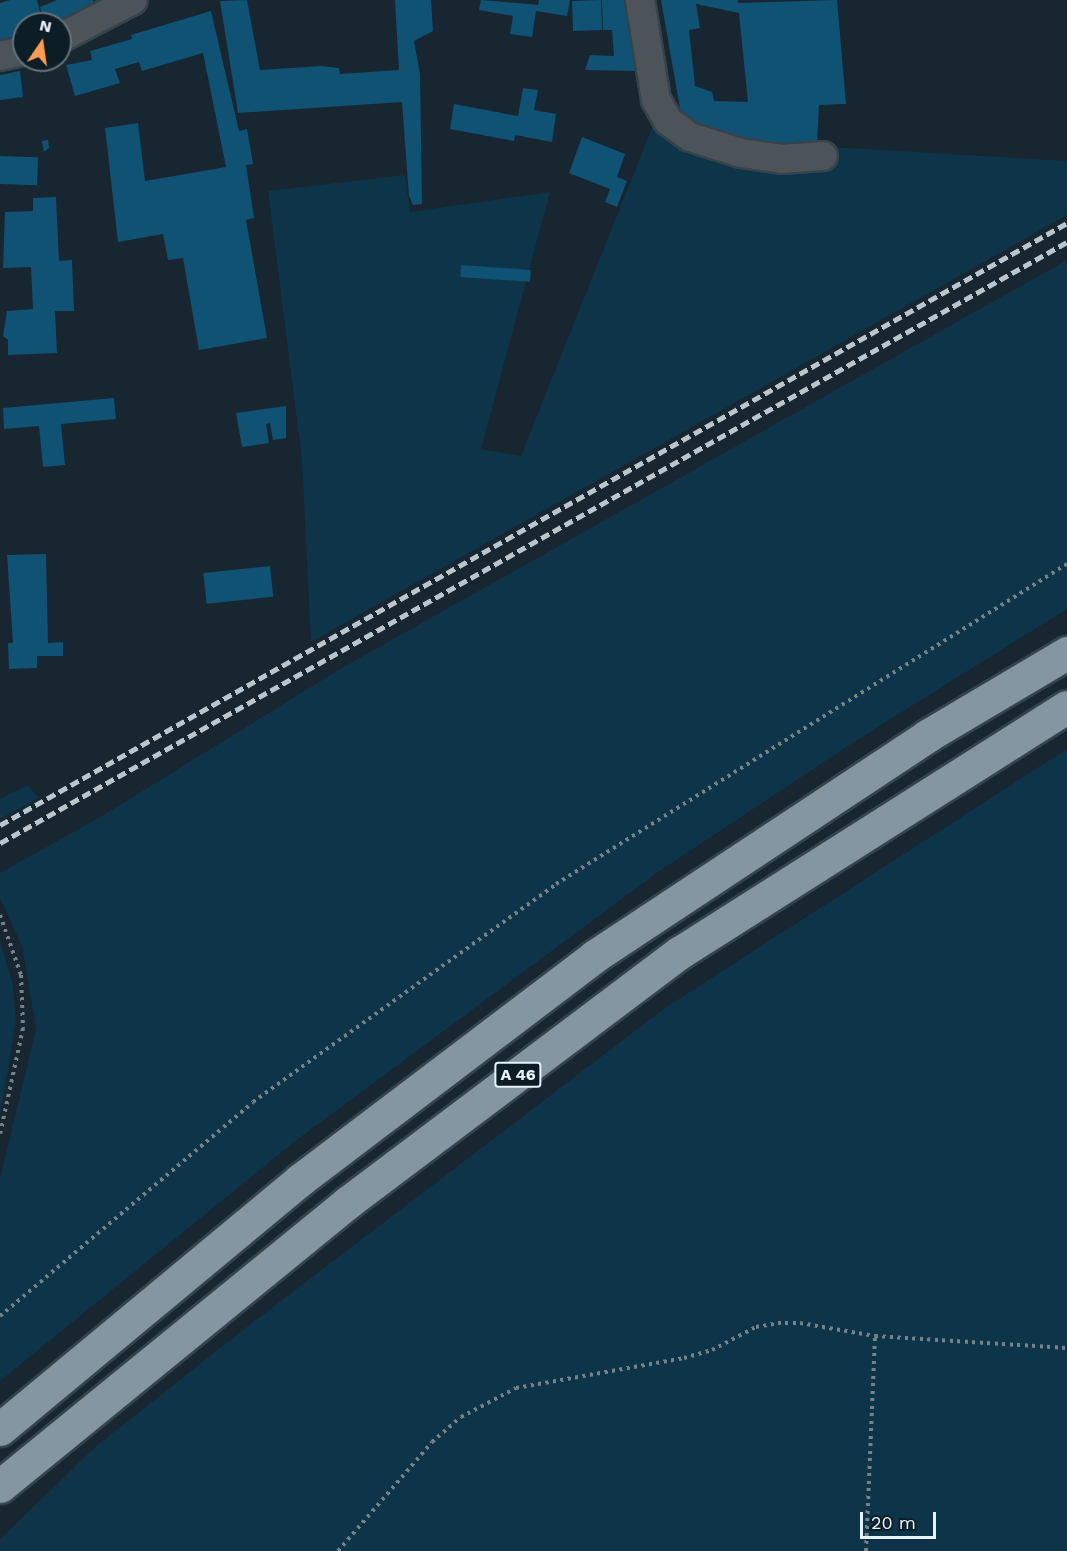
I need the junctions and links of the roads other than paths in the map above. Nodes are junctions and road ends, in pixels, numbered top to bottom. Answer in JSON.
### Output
{"nodes":[{"id":1,"x":133,"y":0,"type":"edge"},
{"id":2,"x":640,"y":0,"type":"edge"},
{"id":3,"x":72,"y":32,"type":"edge"},
{"id":4,"x":823,"y":156,"type":"dead end"},
{"id":5,"x":1067,"y":653,"type":"edge"},
{"id":6,"x":1067,"y":707,"type":"edge"},
{"id":7,"x":0,"y":1429,"type":"edge"},
{"id":8,"x":0,"y":1486,"type":"edge"}],
"edges":[{"from":1,"to":3,"type":"street"},
{"from":2,"to":4,"type":"street"},
{"from":5,"to":7,"type":"highway","number":"A 46"},
{"from":6,"to":8,"type":"highway","number":"A 46"}]}
